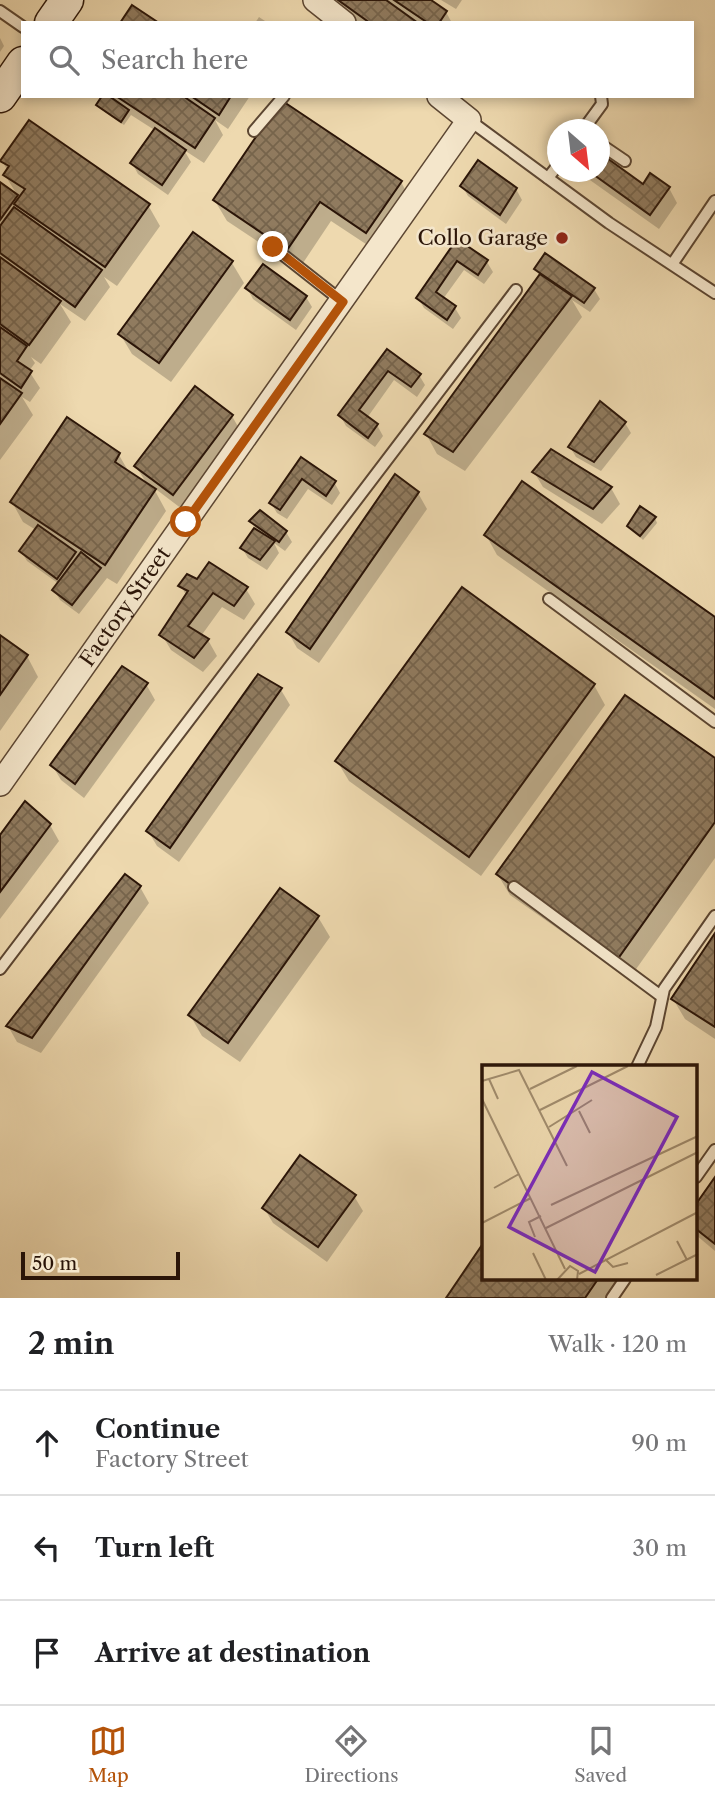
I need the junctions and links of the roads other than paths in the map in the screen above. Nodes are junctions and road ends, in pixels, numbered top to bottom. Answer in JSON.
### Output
{"nodes":[{"id":1,"x":315,"y":0,"type":"edge"},
{"id":2,"x":0,"y":11,"type":"edge"},
{"id":3,"x":341,"y":21,"type":"edge"},
{"id":4,"x":21,"y":26,"type":"edge"},
{"id":5,"x":21,"y":66,"type":"edge"},
{"id":6,"x":0,"y":96,"type":"edge"},
{"id":7,"x":282,"y":98,"type":"edge"},
{"id":8,"x":442,"y":98,"type":"edge"},
{"id":9,"x":601,"y":98,"type":"edge"},
{"id":10,"x":591,"y":119,"type":"edge"},
{"id":11,"x":469,"y":120,"type":"junction"},
{"id":12,"x":254,"y":131,"type":"dead end"},
{"id":13,"x":610,"y":151,"type":"edge"},
{"id":14,"x":625,"y":161,"type":"dead end"},
{"id":15,"x":547,"y":177,"type":"edge"},
{"id":16,"x":554,"y":182,"type":"edge"},
{"id":17,"x":715,"y":201,"type":"edge"},
{"id":18,"x":273,"y":247,"type":"dead end"},
{"id":19,"x":673,"y":263,"type":"junction"},
{"id":20,"x":516,"y":290,"type":"dead end"},
{"id":21,"x":715,"y":293,"type":"edge"},
{"id":22,"x":343,"y":302,"type":"junction"},
{"id":23,"x":549,"y":599,"type":"dead end"},
{"id":24,"x":715,"y":722,"type":"edge"},
{"id":25,"x":0,"y":784,"type":"edge"},
{"id":26,"x":514,"y":887,"type":"dead end"},
{"id":27,"x":715,"y":916,"type":"edge"},
{"id":28,"x":0,"y":969,"type":"edge"},
{"id":29,"x":661,"y":996,"type":"junction"},
{"id":30,"x":638,"y":1065,"type":"edge"},
{"id":31,"x":715,"y":1150,"type":"edge"},
{"id":32,"x":698,"y":1174,"type":"edge"},
{"id":33,"x":624,"y":1280,"type":"edge"},
{"id":34,"x":612,"y":1298,"type":"edge"}],
"edges":[{"from":1,"to":3,"type":"street"},
{"from":2,"to":4,"type":"lane"},
{"from":5,"to":6,"type":"main road"},
{"from":7,"to":12,"type":"lane"},
{"from":8,"to":11,"type":"street"},
{"from":9,"to":10,"type":"lane"},
{"from":11,"to":15,"type":"lane"},
{"from":11,"to":22,"type":"street","name":"Factory Street"},
{"from":13,"to":14,"type":"lane"},
{"from":16,"to":19,"type":"lane"},
{"from":17,"to":19,"type":"lane"},
{"from":18,"to":22,"type":"lane"},
{"from":19,"to":21,"type":"lane"},
{"from":20,"to":28,"type":"lane"},
{"from":22,"to":25,"type":"street","name":"Factory Street"},
{"from":23,"to":24,"type":"lane"},
{"from":26,"to":29,"type":"lane"},
{"from":27,"to":29,"type":"lane"},
{"from":29,"to":30,"type":"lane"},
{"from":31,"to":32,"type":"lane"},
{"from":33,"to":34,"type":"lane"}]}
